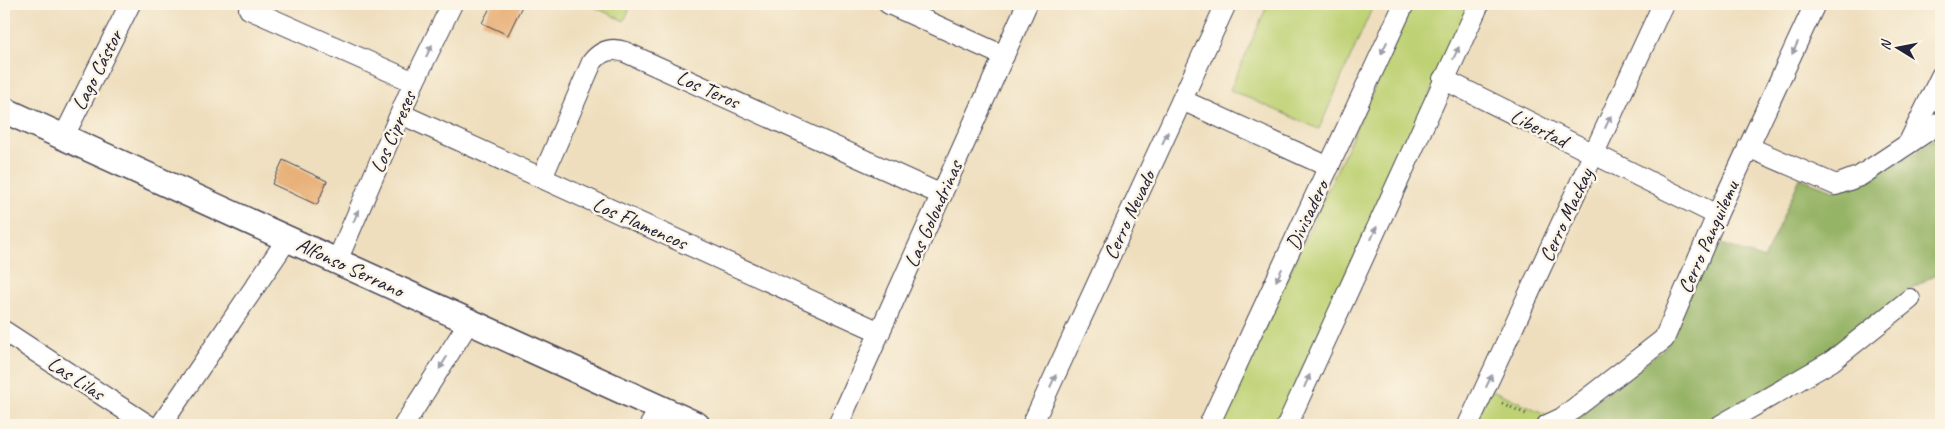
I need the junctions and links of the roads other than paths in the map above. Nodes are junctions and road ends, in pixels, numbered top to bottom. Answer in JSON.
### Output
{"nodes":[{"id":1,"x":130,"y":4,"type":"edge"},
{"id":2,"x":452,"y":4,"type":"edge"},
{"id":3,"x":889,"y":4,"type":"edge"},
{"id":4,"x":1027,"y":4,"type":"edge"},
{"id":5,"x":1226,"y":4,"type":"edge"},
{"id":6,"x":1404,"y":4,"type":"edge"},
{"id":7,"x":1479,"y":4,"type":"edge"},
{"id":8,"x":1663,"y":4,"type":"edge"},
{"id":9,"x":1815,"y":4,"type":"edge"},
{"id":10,"x":249,"y":9,"type":"dead end"},
{"id":11,"x":1004,"y":56,"type":"junction"},
{"id":12,"x":1941,"y":76,"type":"edge"},
{"id":13,"x":1443,"y":80,"type":"junction"},
{"id":14,"x":414,"y":82,"type":"junction"},
{"id":15,"x":1182,"y":100,"type":"junction"},
{"id":16,"x":4,"y":110,"type":"edge"},
{"id":17,"x":401,"y":114,"type":"junction"},
{"id":18,"x":1941,"y":122,"type":"edge"},
{"id":19,"x":64,"y":136,"type":"junction"},
{"id":20,"x":1908,"y":146,"type":"junction"},
{"id":21,"x":1748,"y":147,"type":"junction"},
{"id":22,"x":1593,"y":155,"type":"junction"},
{"id":23,"x":1329,"y":167,"type":"junction"},
{"id":24,"x":542,"y":178,"type":"junction"},
{"id":25,"x":942,"y":195,"type":"junction"},
{"id":26,"x":1717,"y":215,"type":"junction"},
{"id":27,"x":288,"y":238,"type":"junction"},
{"id":28,"x":337,"y":261,"type":"junction"},
{"id":29,"x":1910,"y":299,"type":"dead end"},
{"id":30,"x":469,"y":322,"type":"junction"},
{"id":31,"x":4,"y":330,"type":"edge"},
{"id":32,"x":880,"y":332,"type":"junction"},
{"id":33,"x":655,"y":417,"type":"edge"},
{"id":34,"x":148,"y":425,"type":"edge"},
{"id":35,"x":161,"y":425,"type":"edge"},
{"id":36,"x":404,"y":425,"type":"edge"},
{"id":37,"x":697,"y":425,"type":"edge"},
{"id":38,"x":838,"y":425,"type":"edge"},
{"id":39,"x":1032,"y":425,"type":"edge"},
{"id":40,"x":1209,"y":425,"type":"edge"},
{"id":41,"x":1287,"y":425,"type":"edge"},
{"id":42,"x":1468,"y":425,"type":"edge"},
{"id":43,"x":1548,"y":425,"type":"edge"},
{"id":44,"x":1721,"y":425,"type":"edge"}],
"edges":[{"from":1,"to":19,"type":"street","name":"Lago Cástor"},
{"from":14,"to":2,"type":"street","name":"Los Cipreses","one_way":true},
{"from":3,"to":11,"type":"street"},
{"from":4,"to":11,"type":"street","name":"Las Golondrinas"},
{"from":5,"to":15,"type":"street","name":"Cerro Nevado"},
{"from":6,"to":23,"type":"street","name":"Divisadero","one_way":true},
{"from":13,"to":7,"type":"street","one_way":true},
{"from":22,"to":8,"type":"street","name":"Cerro Mackay","one_way":true},
{"from":9,"to":21,"type":"street","name":"Cerro Panguilemu","one_way":true},
{"from":10,"to":14,"type":"street"},
{"from":11,"to":25,"type":"street","name":"Las Golondrinas"},
{"from":12,"to":20,"type":"street"},
{"from":13,"to":22,"type":"street","name":"Libertad"},
{"from":41,"to":13,"type":"street","one_way":true},
{"from":14,"to":17,"type":"street","name":"Los Cipreses"},
{"from":15,"to":23,"type":"street"},
{"from":39,"to":15,"type":"street","name":"Cerro Nevado","one_way":true},
{"from":16,"to":19,"type":"street","name":"Alfonso Serrano"},
{"from":17,"to":24,"type":"street","name":"Los Flamencos"},
{"from":28,"to":17,"type":"street","name":"Los Cipreses","one_way":true},
{"from":18,"to":20,"type":"street"},
{"from":19,"to":27,"type":"street","name":"Alfonso Serrano"},
{"from":20,"to":21,"type":"street"},
{"from":21,"to":26,"type":"street","name":"Cerro Panguilemu"},
{"from":22,"to":26,"type":"street","name":"Libertad"},
{"from":42,"to":22,"type":"street","name":"Cerro Mackay","one_way":true},
{"from":23,"to":40,"type":"street","name":"Divisadero","one_way":true},
{"from":24,"to":25,"type":"street","name":"Los Teros"},
{"from":24,"to":32,"type":"street","name":"Los Flamencos"},
{"from":25,"to":32,"type":"street","name":"Las Golondrinas"},
{"from":26,"to":43,"type":"street","name":"Cerro Panguilemu"},
{"from":27,"to":28,"type":"street","name":"Alfonso Serrano"},
{"from":27,"to":35,"type":"street"},
{"from":28,"to":30,"type":"street","name":"Alfonso Serrano"},
{"from":29,"to":44,"type":"street"},
{"from":30,"to":33,"type":"street","name":"Alfonso Serrano"},
{"from":30,"to":36,"type":"street","one_way":true},
{"from":31,"to":34,"type":"street","name":"Las Lilas"},
{"from":32,"to":38,"type":"street","name":"Las Golondrinas"},
{"from":33,"to":37,"type":"street","name":"Alfonso Serrano"}]}
